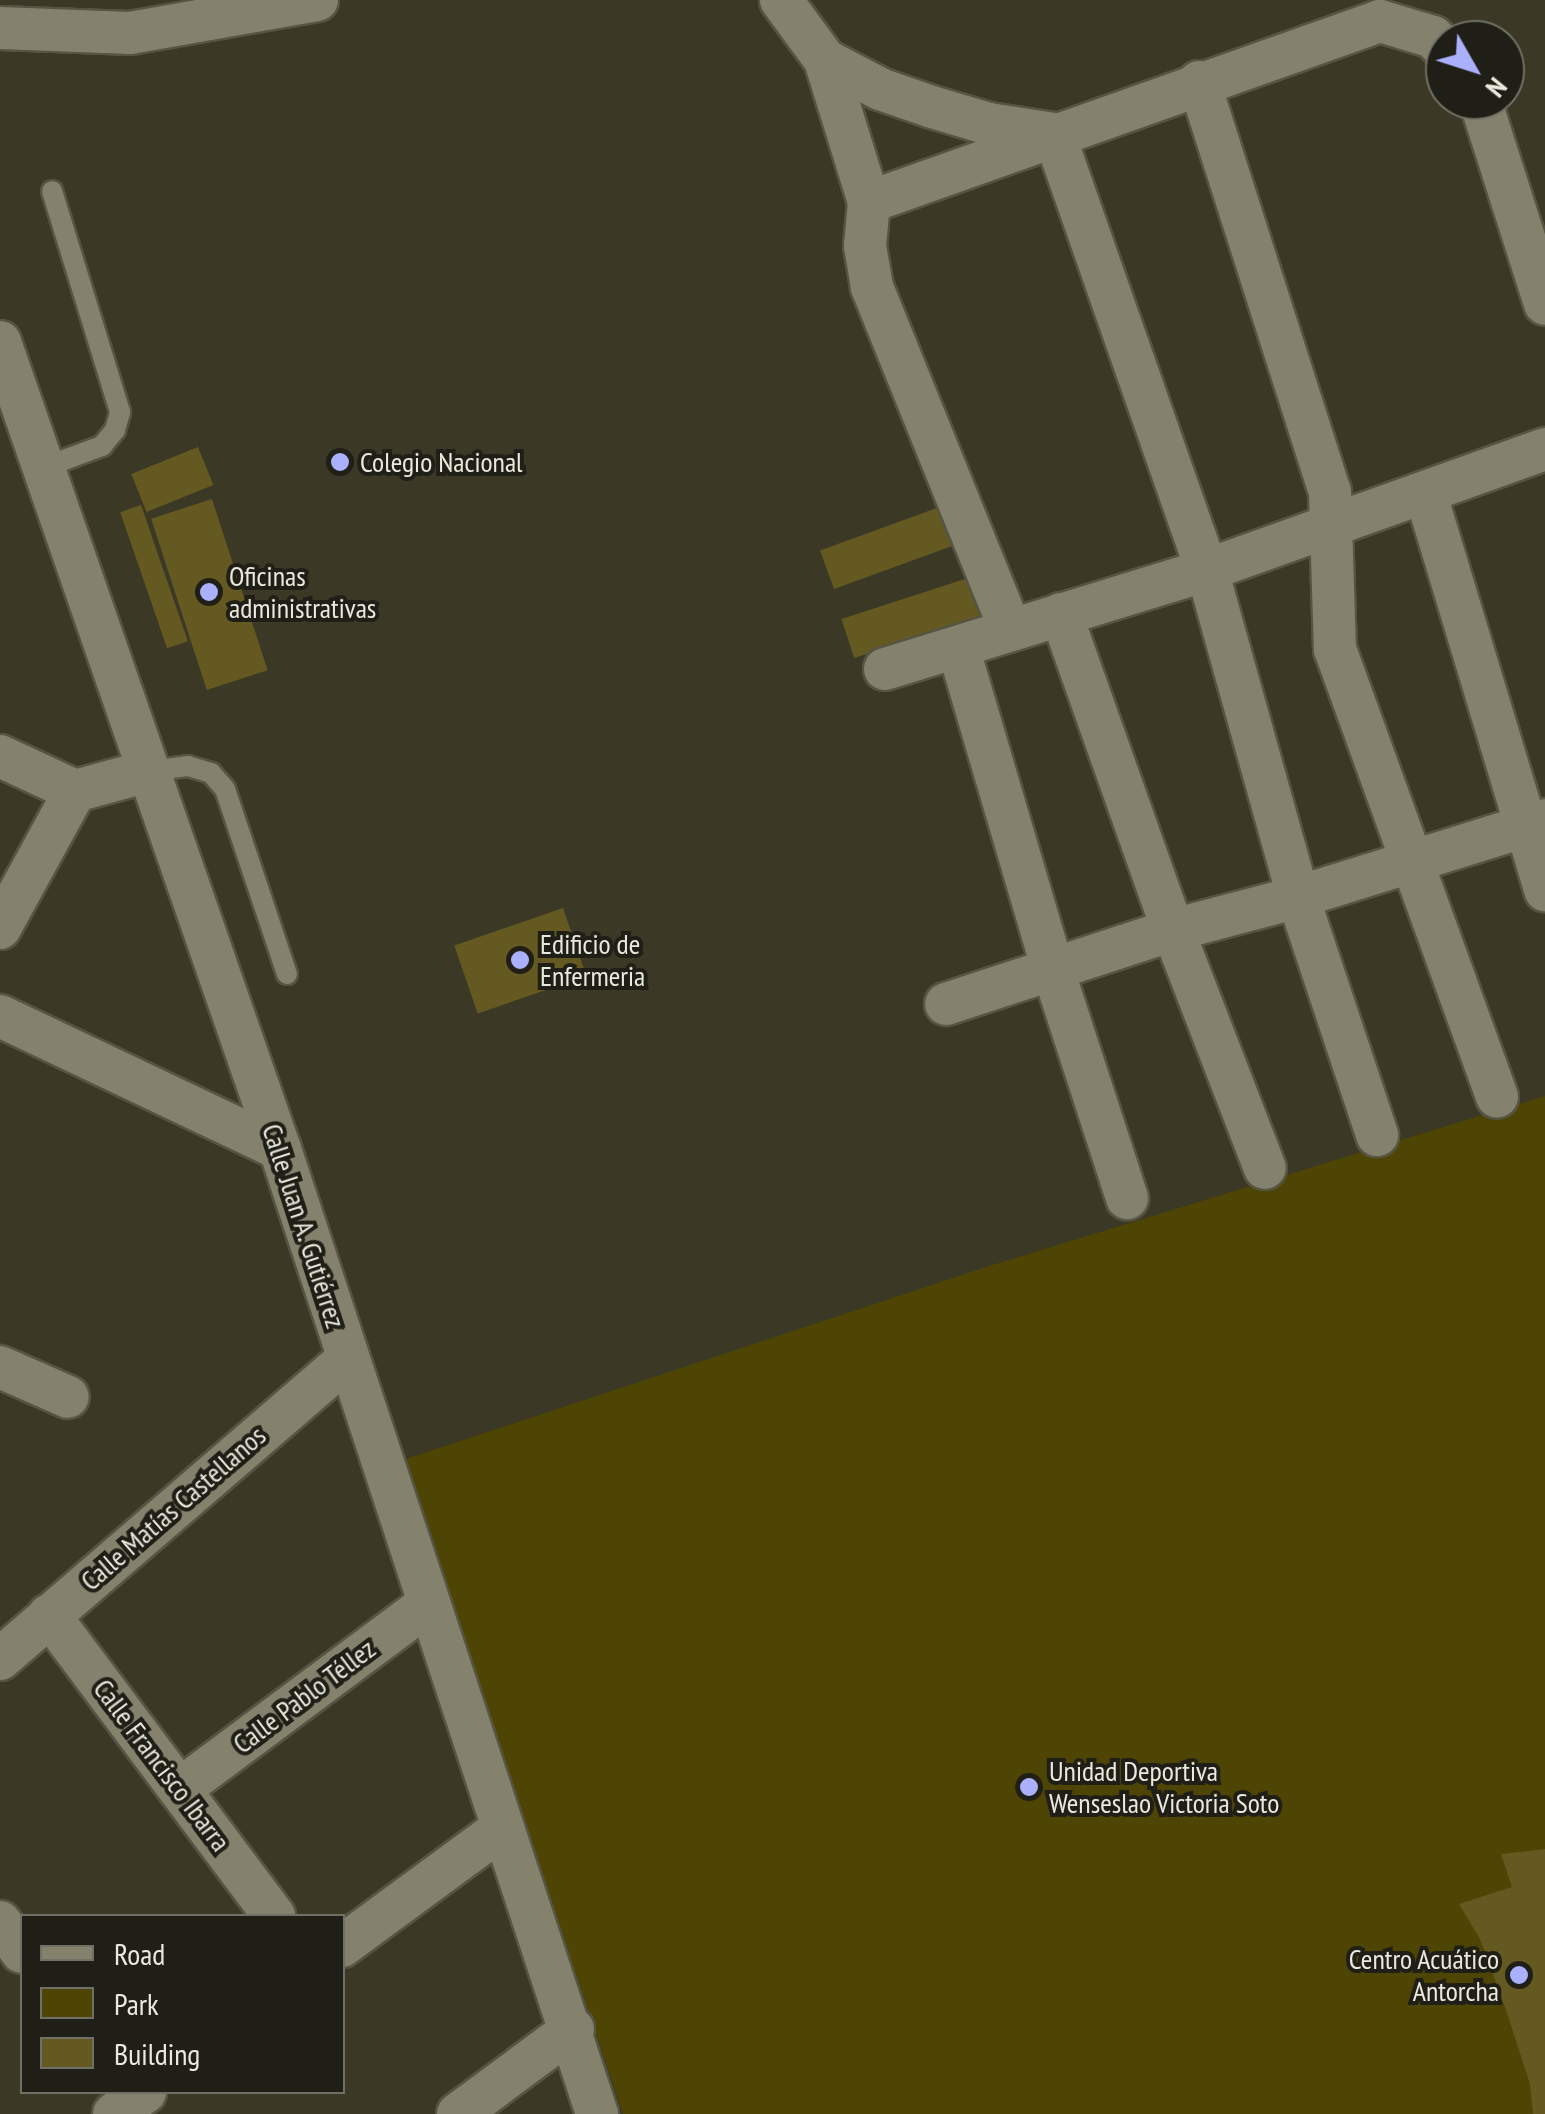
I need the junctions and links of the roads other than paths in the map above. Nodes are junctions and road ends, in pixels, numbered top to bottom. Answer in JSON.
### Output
{"nodes":[{"id":1,"x":317,"y":0,"type":"edge"},
{"id":2,"x":781,"y":0,"type":"edge"},
{"id":3,"x":0,"y":28,"type":"edge"},
{"id":4,"x":1425,"y":34,"type":"edge"},
{"id":5,"x":825,"y":60,"type":"junction"},
{"id":6,"x":1199,"y":82,"type":"junction"},
{"id":7,"x":1486,"y":120,"type":"edge"},
{"id":8,"x":1054,"y":134,"type":"junction"},
{"id":9,"x":52,"y":191,"type":"dead end"},
{"id":10,"x":869,"y":202,"type":"junction"},
{"id":11,"x":1545,"y":304,"type":"edge"},
{"id":12,"x":0,"y":342,"type":"edge"},
{"id":13,"x":1545,"y":449,"type":"edge"},
{"id":14,"x":45,"y":467,"type":"junction"},
{"id":15,"x":1426,"y":494,"type":"junction"},
{"id":16,"x":1334,"y":526,"type":"junction"},
{"id":17,"x":1207,"y":570,"type":"junction"},
{"id":18,"x":1061,"y":614,"type":"junction"},
{"id":19,"x":1010,"y":629,"type":"junction"},
{"id":20,"x":958,"y":647,"type":"junction"},
{"id":21,"x":885,"y":669,"type":"dead end"},
{"id":22,"x":0,"y":756,"type":"edge"},
{"id":23,"x":148,"y":771,"type":"junction"},
{"id":24,"x":75,"y":791,"type":"junction"},
{"id":25,"x":1535,"y":824,"type":"edge"},
{"id":26,"x":1412,"y":860,"type":"junction"},
{"id":27,"x":1545,"y":890,"type":"edge"},
{"id":28,"x":1298,"y":897,"type":"junction"},
{"id":29,"x":0,"y":928,"type":"edge"},
{"id":30,"x":1173,"y":930,"type":"junction"},
{"id":31,"x":1053,"y":970,"type":"junction"},
{"id":32,"x":287,"y":974,"type":"dead end"},
{"id":33,"x":946,"y":1004,"type":"dead end"},
{"id":34,"x":0,"y":1016,"type":"edge"},
{"id":35,"x":1496,"y":1097,"type":"dead end"},
{"id":36,"x":1377,"y":1135,"type":"dead end"},
{"id":37,"x":280,"y":1149,"type":"junction"},
{"id":38,"x":1265,"y":1168,"type":"dead end"},
{"id":39,"x":1127,"y":1198,"type":"dead end"},
{"id":40,"x":348,"y":1359,"type":"junction"},
{"id":41,"x":0,"y":1366,"type":"edge"},
{"id":42,"x":68,"y":1397,"type":"dead end"},
{"id":43,"x":428,"y":1604,"type":"junction"},
{"id":44,"x":48,"y":1614,"type":"junction"},
{"id":45,"x":0,"y":1659,"type":"edge"},
{"id":46,"x":180,"y":1789,"type":"junction"},
{"id":47,"x":500,"y":1829,"type":"junction"},
{"id":48,"x":273,"y":1914,"type":"edge"},
{"id":49,"x":0,"y":1922,"type":"edge"},
{"id":50,"x":345,"y":1944,"type":"edge"},
{"id":51,"x":20,"y":1949,"type":"edge"},
{"id":52,"x":573,"y":2029,"type":"junction"},
{"id":53,"x":458,"y":2114,"type":"edge"},
{"id":54,"x":597,"y":2114,"type":"edge"}],
"edges":[{"from":1,"to":3,"type":"street"},
{"from":2,"to":5,"type":"street"},
{"from":4,"to":6,"type":"street"},
{"from":5,"to":8,"type":"street"},
{"from":5,"to":10,"type":"street"},
{"from":6,"to":8,"type":"street"},
{"from":6,"to":16,"type":"street"},
{"from":7,"to":11,"type":"street"},
{"from":8,"to":10,"type":"street"},
{"from":8,"to":17,"type":"street"},
{"from":9,"to":14,"type":"lane"},
{"from":10,"to":19,"type":"street"},
{"from":12,"to":14,"type":"street","name":"Calle Juan A. Gutiérrez"},
{"from":13,"to":15,"type":"street"},
{"from":14,"to":23,"type":"street","name":"Calle Juan A. Gutiérrez"},
{"from":15,"to":16,"type":"street"},
{"from":15,"to":25,"type":"street"},
{"from":16,"to":17,"type":"street"},
{"from":16,"to":26,"type":"street"},
{"from":17,"to":18,"type":"street"},
{"from":17,"to":28,"type":"street"},
{"from":18,"to":19,"type":"street"},
{"from":18,"to":30,"type":"street"},
{"from":19,"to":20,"type":"street"},
{"from":20,"to":21,"type":"street"},
{"from":20,"to":31,"type":"street"},
{"from":22,"to":24,"type":"street"},
{"from":23,"to":24,"type":"street"},
{"from":23,"to":32,"type":"lane"},
{"from":23,"to":37,"type":"street","name":"Calle Juan A. Gutiérrez"},
{"from":24,"to":29,"type":"street"},
{"from":25,"to":26,"type":"street"},
{"from":25,"to":27,"type":"street"},
{"from":26,"to":28,"type":"street"},
{"from":26,"to":35,"type":"street"},
{"from":28,"to":30,"type":"street"},
{"from":28,"to":36,"type":"street"},
{"from":30,"to":31,"type":"street"},
{"from":30,"to":38,"type":"street"},
{"from":31,"to":33,"type":"street"},
{"from":31,"to":39,"type":"street"},
{"from":34,"to":37,"type":"street"},
{"from":37,"to":40,"type":"street","name":"Calle Juan A. Gutiérrez"},
{"from":40,"to":43,"type":"street","name":"Calle Juan A. Gutiérrez"},
{"from":40,"to":44,"type":"street","name":"Calle Matías Castellanos"},
{"from":41,"to":42,"type":"street"},
{"from":43,"to":46,"type":"street","name":"Calle Pablo Téllez"},
{"from":43,"to":47,"type":"street","name":"Calle Juan A. Gutiérrez"},
{"from":44,"to":45,"type":"street","name":"Calle Matías Castellanos"},
{"from":44,"to":46,"type":"street","name":"Calle Francisco Ibarra"},
{"from":46,"to":48,"type":"street","name":"Calle Francisco Ibarra"},
{"from":47,"to":50,"type":"street"},
{"from":47,"to":52,"type":"street","name":"Calle Juan A. Gutiérrez"},
{"from":49,"to":51,"type":"street"},
{"from":52,"to":53,"type":"street"},
{"from":52,"to":54,"type":"street","name":"Calle Juan A. Gutiérrez"}]}
